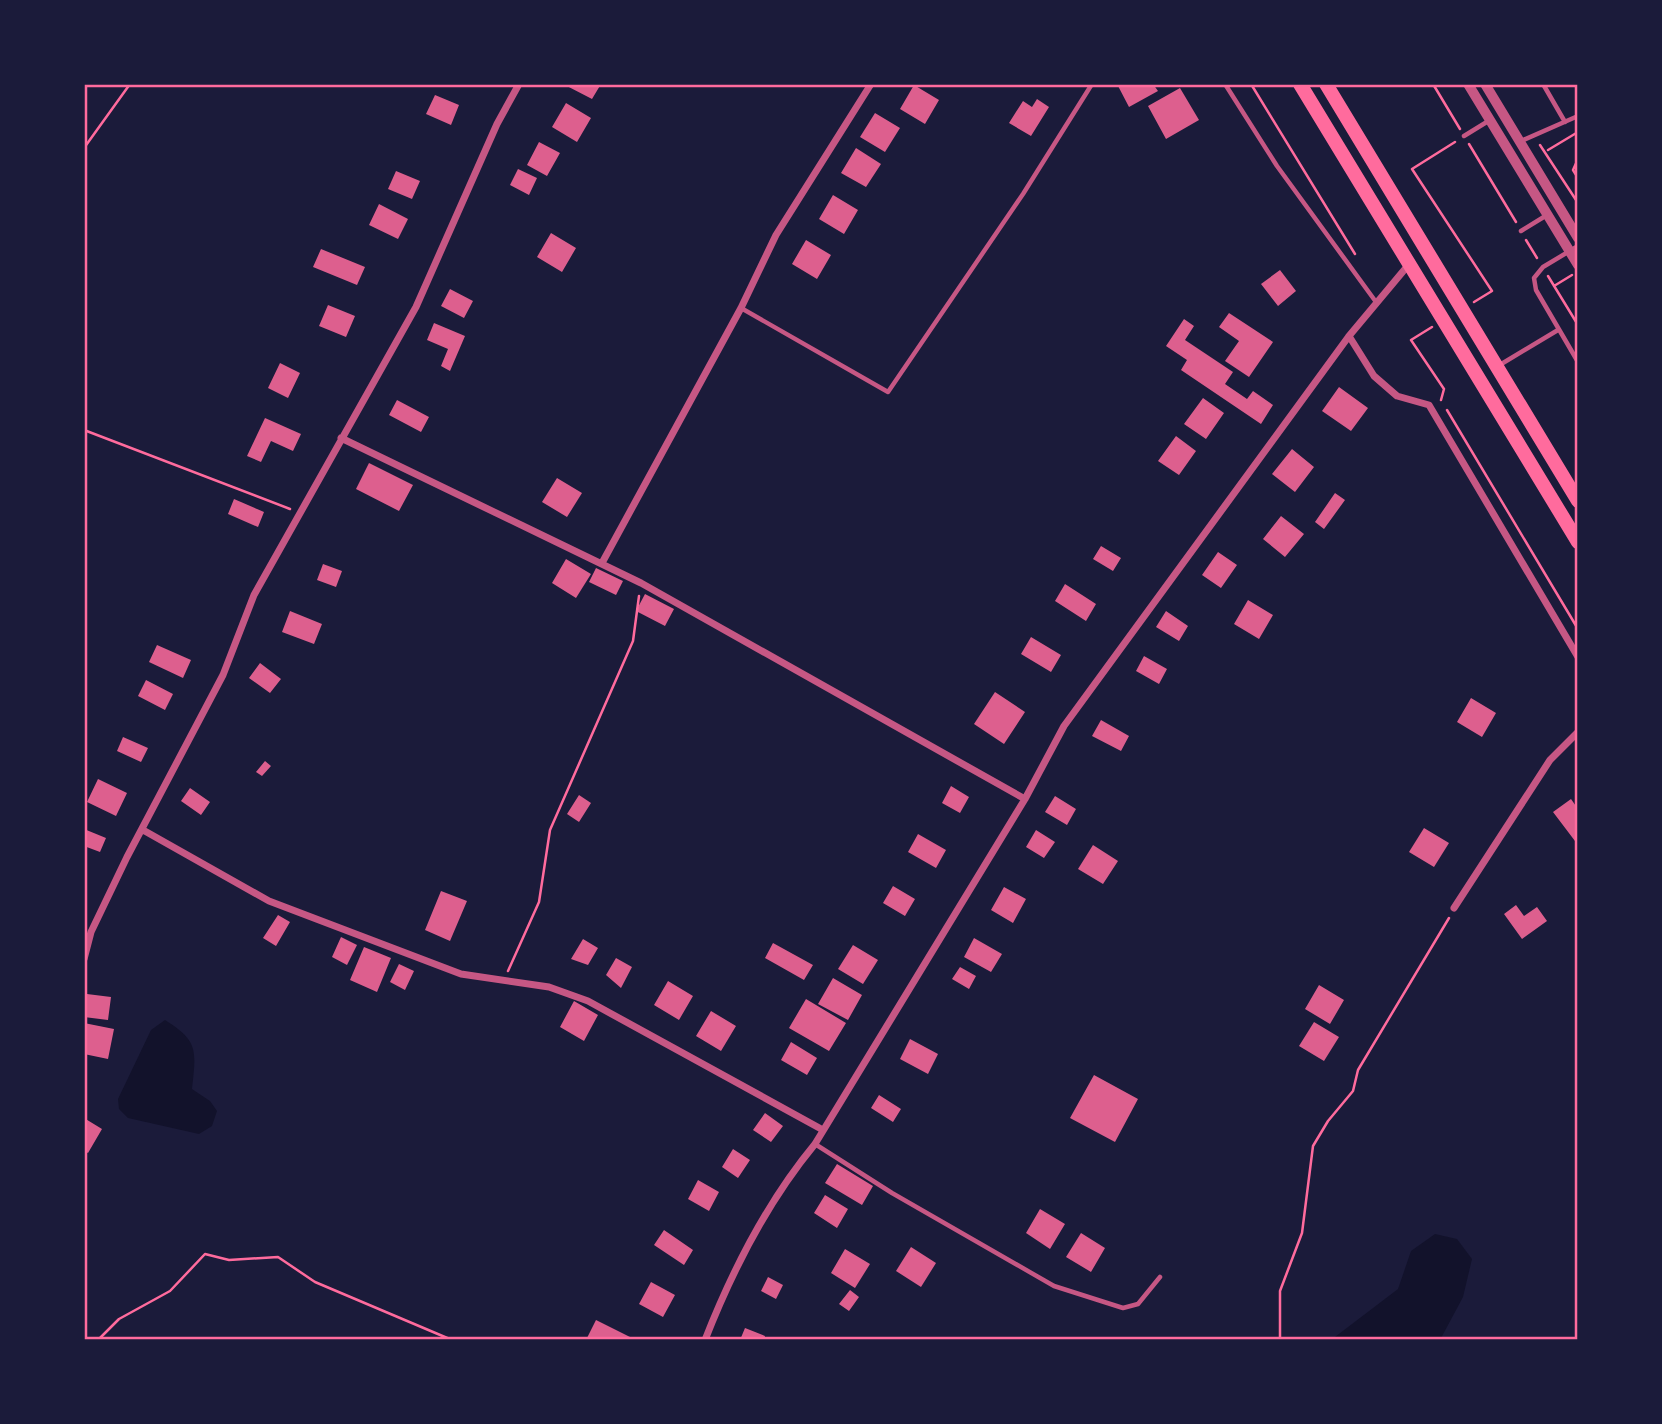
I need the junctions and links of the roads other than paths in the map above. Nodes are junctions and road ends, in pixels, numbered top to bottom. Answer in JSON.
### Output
{"nodes":[{"id":1,"x":519,"y":84,"type":"edge"},
{"id":2,"x":871,"y":84,"type":"edge"},
{"id":3,"x":1091,"y":84,"type":"edge"},
{"id":4,"x":1225,"y":84,"type":"edge"},
{"id":5,"x":1300,"y":84,"type":"edge"},
{"id":6,"x":1326,"y":84,"type":"edge"},
{"id":7,"x":1468,"y":84,"type":"edge"},
{"id":8,"x":1485,"y":84,"type":"edge"},
{"id":9,"x":1543,"y":84,"type":"edge"},
{"id":10,"x":1502,"y":112,"type":"junction"},
{"id":11,"x":1578,"y":116,"type":"edge"},
{"id":12,"x":1490,"y":120,"type":"junction"},
{"id":13,"x":1565,"y":122,"type":"junction"},
{"id":14,"x":1464,"y":136,"type":"road end"},
{"id":15,"x":1520,"y":142,"type":"junction"},
{"id":16,"x":1508,"y":150,"type":"junction"},
{"id":17,"x":1547,"y":215,"type":"junction"},
{"id":18,"x":1521,"y":231,"type":"dead end"},
{"id":19,"x":1578,"y":238,"type":"edge"},
{"id":20,"x":1574,"y":248,"type":"edge"},
{"id":21,"x":1410,"y":263,"type":"junction"},
{"id":22,"x":1576,"y":269,"type":"edge"},
{"id":23,"x":1376,"y":302,"type":"junction"},
{"id":24,"x":741,"y":308,"type":"junction"},
{"id":25,"x":1558,"y":330,"type":"junction"},
{"id":26,"x":1349,"y":336,"type":"junction"},
{"id":27,"x":1578,"y":362,"type":"edge"},
{"id":28,"x":1497,"y":366,"type":"junction"},
{"id":29,"x":341,"y":438,"type":"junction"},
{"id":30,"x":1578,"y":501,"type":"edge"},
{"id":31,"x":1578,"y":542,"type":"edge"},
{"id":32,"x":602,"y":563,"type":"junction"},
{"id":33,"x":1578,"y":657,"type":"edge"},
{"id":34,"x":1578,"y":732,"type":"edge"},
{"id":35,"x":1025,"y":799,"type":"junction"},
{"id":36,"x":143,"y":830,"type":"junction"},
{"id":37,"x":1454,"y":908,"type":"road end"},
{"id":38,"x":84,"y":959,"type":"edge"},
{"id":39,"x":823,"y":1130,"type":"junction"},
{"id":40,"x":816,"y":1144,"type":"junction"},
{"id":41,"x":1160,"y":1277,"type":"dead end"},
{"id":42,"x":705,"y":1340,"type":"edge"}],
"edges":[{"from":1,"to":29,"type":"street"},
{"from":2,"to":24,"type":"street"},
{"from":3,"to":24,"type":"lane"},
{"from":4,"to":23,"type":"lane"},
{"from":5,"to":21,"type":"main road"},
{"from":6,"to":28,"type":"main road"},
{"from":7,"to":12,"type":"street"},
{"from":8,"to":10,"type":"street"},
{"from":9,"to":13,"type":"lane"},
{"from":10,"to":12,"type":"street"},
{"from":10,"to":15,"type":"street"},
{"from":11,"to":13,"type":"lane"},
{"from":12,"to":14,"type":"lane"},
{"from":12,"to":16,"type":"street"},
{"from":13,"to":15,"type":"lane"},
{"from":15,"to":16,"type":"street"},
{"from":15,"to":19,"type":"street"},
{"from":16,"to":17,"type":"street"},
{"from":17,"to":18,"type":"lane"},
{"from":17,"to":20,"type":"street"},
{"from":20,"to":22,"type":"street"},
{"from":20,"to":25,"type":"lane"},
{"from":21,"to":23,"type":"street"},
{"from":21,"to":31,"type":"main road"},
{"from":23,"to":26,"type":"street"},
{"from":24,"to":32,"type":"street"},
{"from":25,"to":27,"type":"lane"},
{"from":25,"to":28,"type":"lane"},
{"from":26,"to":33,"type":"street"},
{"from":26,"to":35,"type":"street"},
{"from":28,"to":30,"type":"main road"},
{"from":29,"to":32,"type":"street"},
{"from":29,"to":36,"type":"street"},
{"from":32,"to":35,"type":"street"},
{"from":34,"to":37,"type":"street"},
{"from":35,"to":39,"type":"street"},
{"from":36,"to":38,"type":"street"},
{"from":36,"to":39,"type":"street"},
{"from":39,"to":40,"type":"street"},
{"from":40,"to":41,"type":"lane"},
{"from":40,"to":42,"type":"street"}]}
